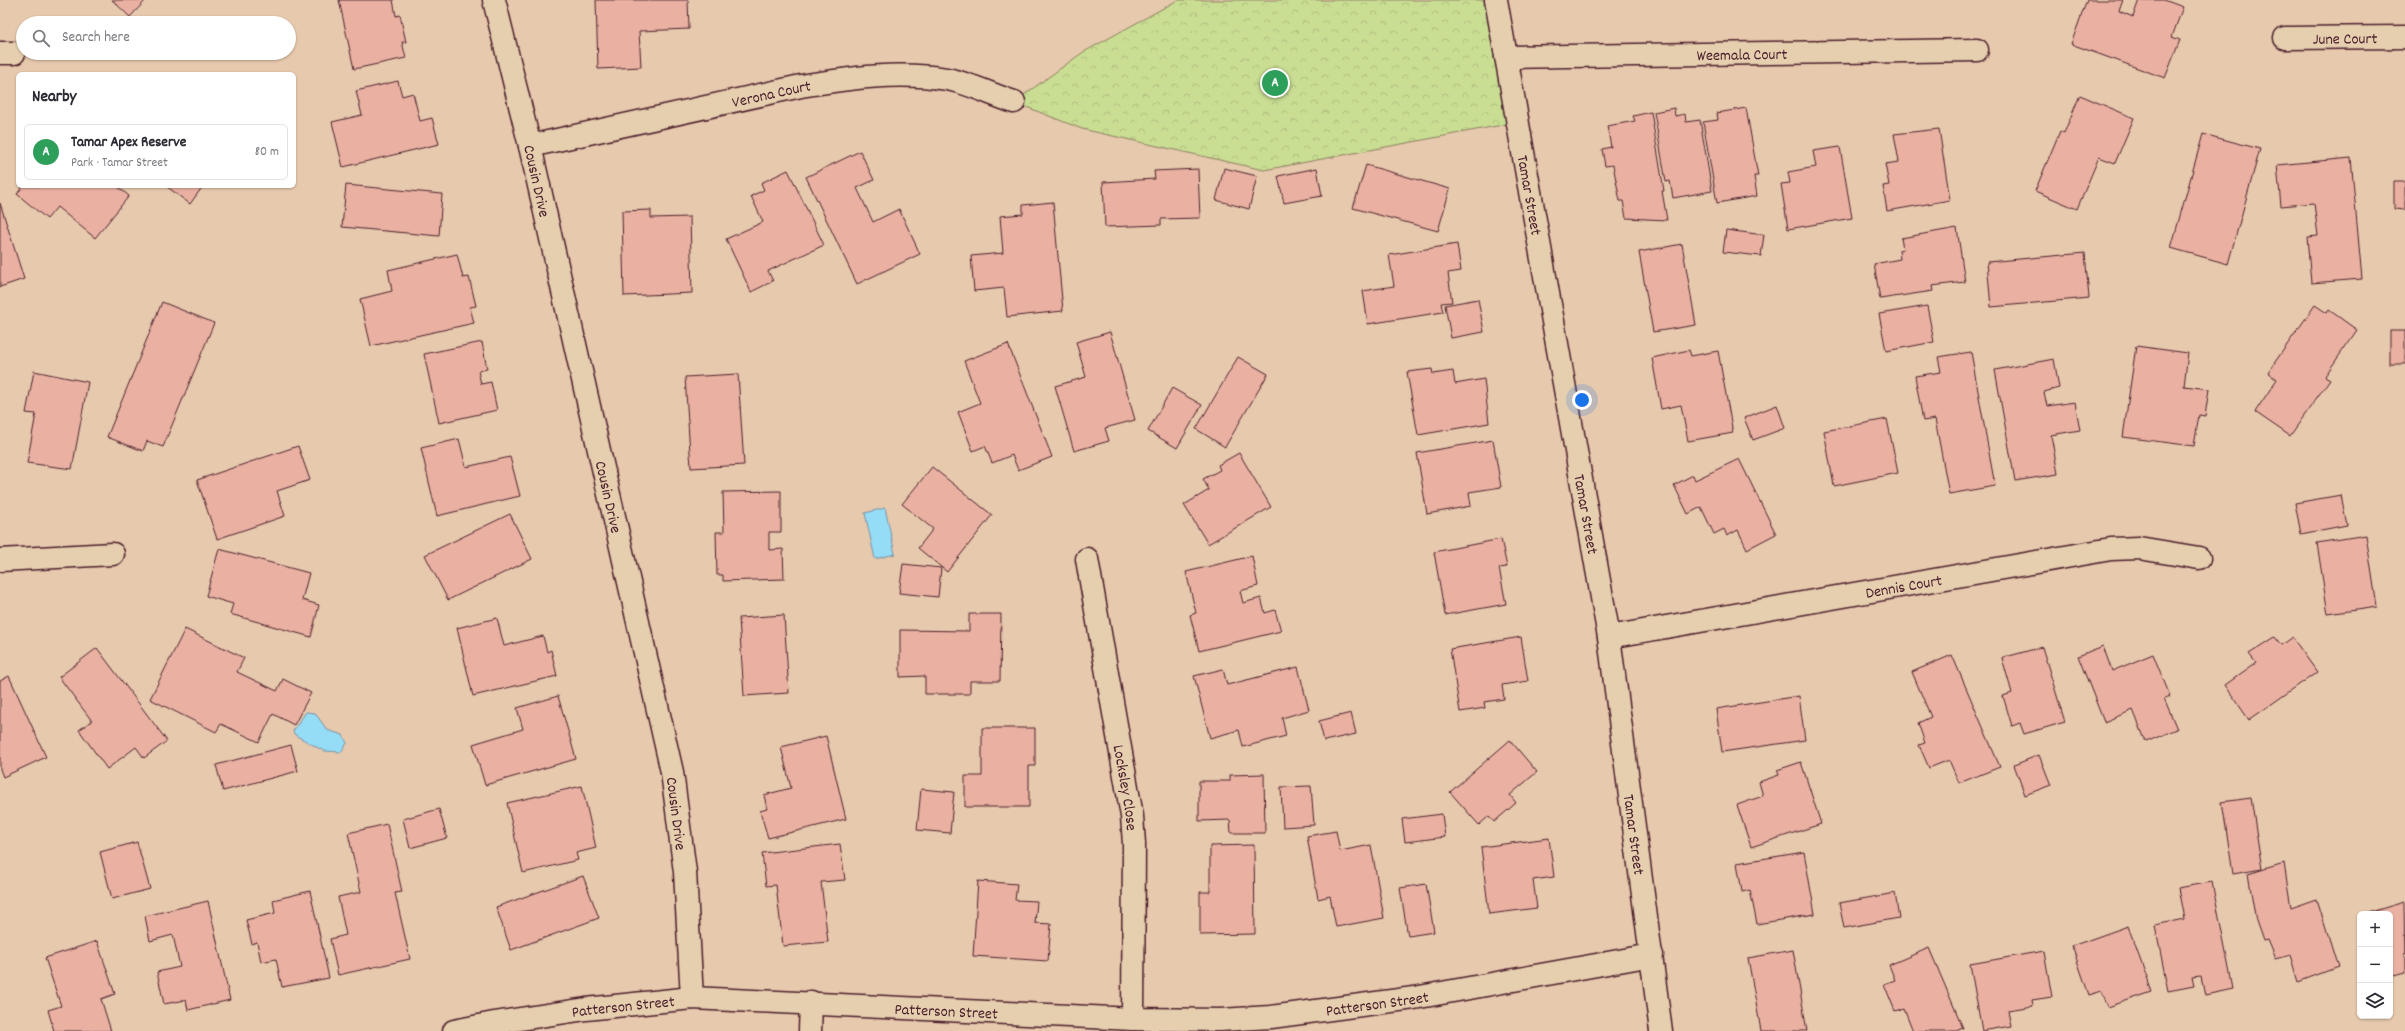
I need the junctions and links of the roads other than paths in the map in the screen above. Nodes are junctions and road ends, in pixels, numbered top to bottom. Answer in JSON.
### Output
{"nodes":[{"id":1,"x":494,"y":0,"type":"edge"},
{"id":2,"x":1496,"y":0,"type":"edge"},
{"id":3,"x":2405,"y":37,"type":"edge"},
{"id":4,"x":2285,"y":38,"type":"dead end"},
{"id":5,"x":1977,"y":50,"type":"dead end"},
{"id":6,"x":1506,"y":56,"type":"junction"},
{"id":7,"x":1014,"y":102,"type":"dead end"},
{"id":8,"x":530,"y":146,"type":"junction"},
{"id":9,"x":113,"y":554,"type":"dead end"},
{"id":10,"x":2199,"y":558,"type":"dead end"},
{"id":11,"x":1087,"y":559,"type":"dead end"},
{"id":12,"x":0,"y":560,"type":"edge"},
{"id":13,"x":1609,"y":638,"type":"junction"},
{"id":14,"x":1652,"y":955,"type":"junction"},
{"id":15,"x":692,"y":998,"type":"junction"},
{"id":16,"x":810,"y":1002,"type":"junction"},
{"id":17,"x":1133,"y":1019,"type":"junction"},
{"id":18,"x":454,"y":1031,"type":"edge"},
{"id":19,"x":810,"y":1031,"type":"edge"},
{"id":20,"x":1661,"y":1031,"type":"edge"}],
"edges":[{"from":1,"to":8,"type":"street","name":"Cousin Drive"},
{"from":2,"to":6,"type":"street","name":"Tamar Street"},
{"from":3,"to":4,"type":"street","name":"June Court"},
{"from":5,"to":6,"type":"street","name":"Weemala Court"},
{"from":6,"to":13,"type":"street","name":"Tamar Street"},
{"from":7,"to":8,"type":"street","name":"Verona Court"},
{"from":8,"to":15,"type":"street","name":"Cousin Drive"},
{"from":9,"to":12,"type":"street"},
{"from":10,"to":13,"type":"street","name":"Dennis Court"},
{"from":11,"to":17,"type":"street","name":"Locksley Close"},
{"from":13,"to":14,"type":"street","name":"Tamar Street"},
{"from":14,"to":17,"type":"street","name":"Patterson Street"},
{"from":14,"to":20,"type":"street","name":"Tamar Street"},
{"from":15,"to":16,"type":"street","name":"Patterson Street"},
{"from":15,"to":18,"type":"street","name":"Patterson Street"},
{"from":16,"to":17,"type":"street","name":"Patterson Street"},
{"from":16,"to":19,"type":"street"}]}
